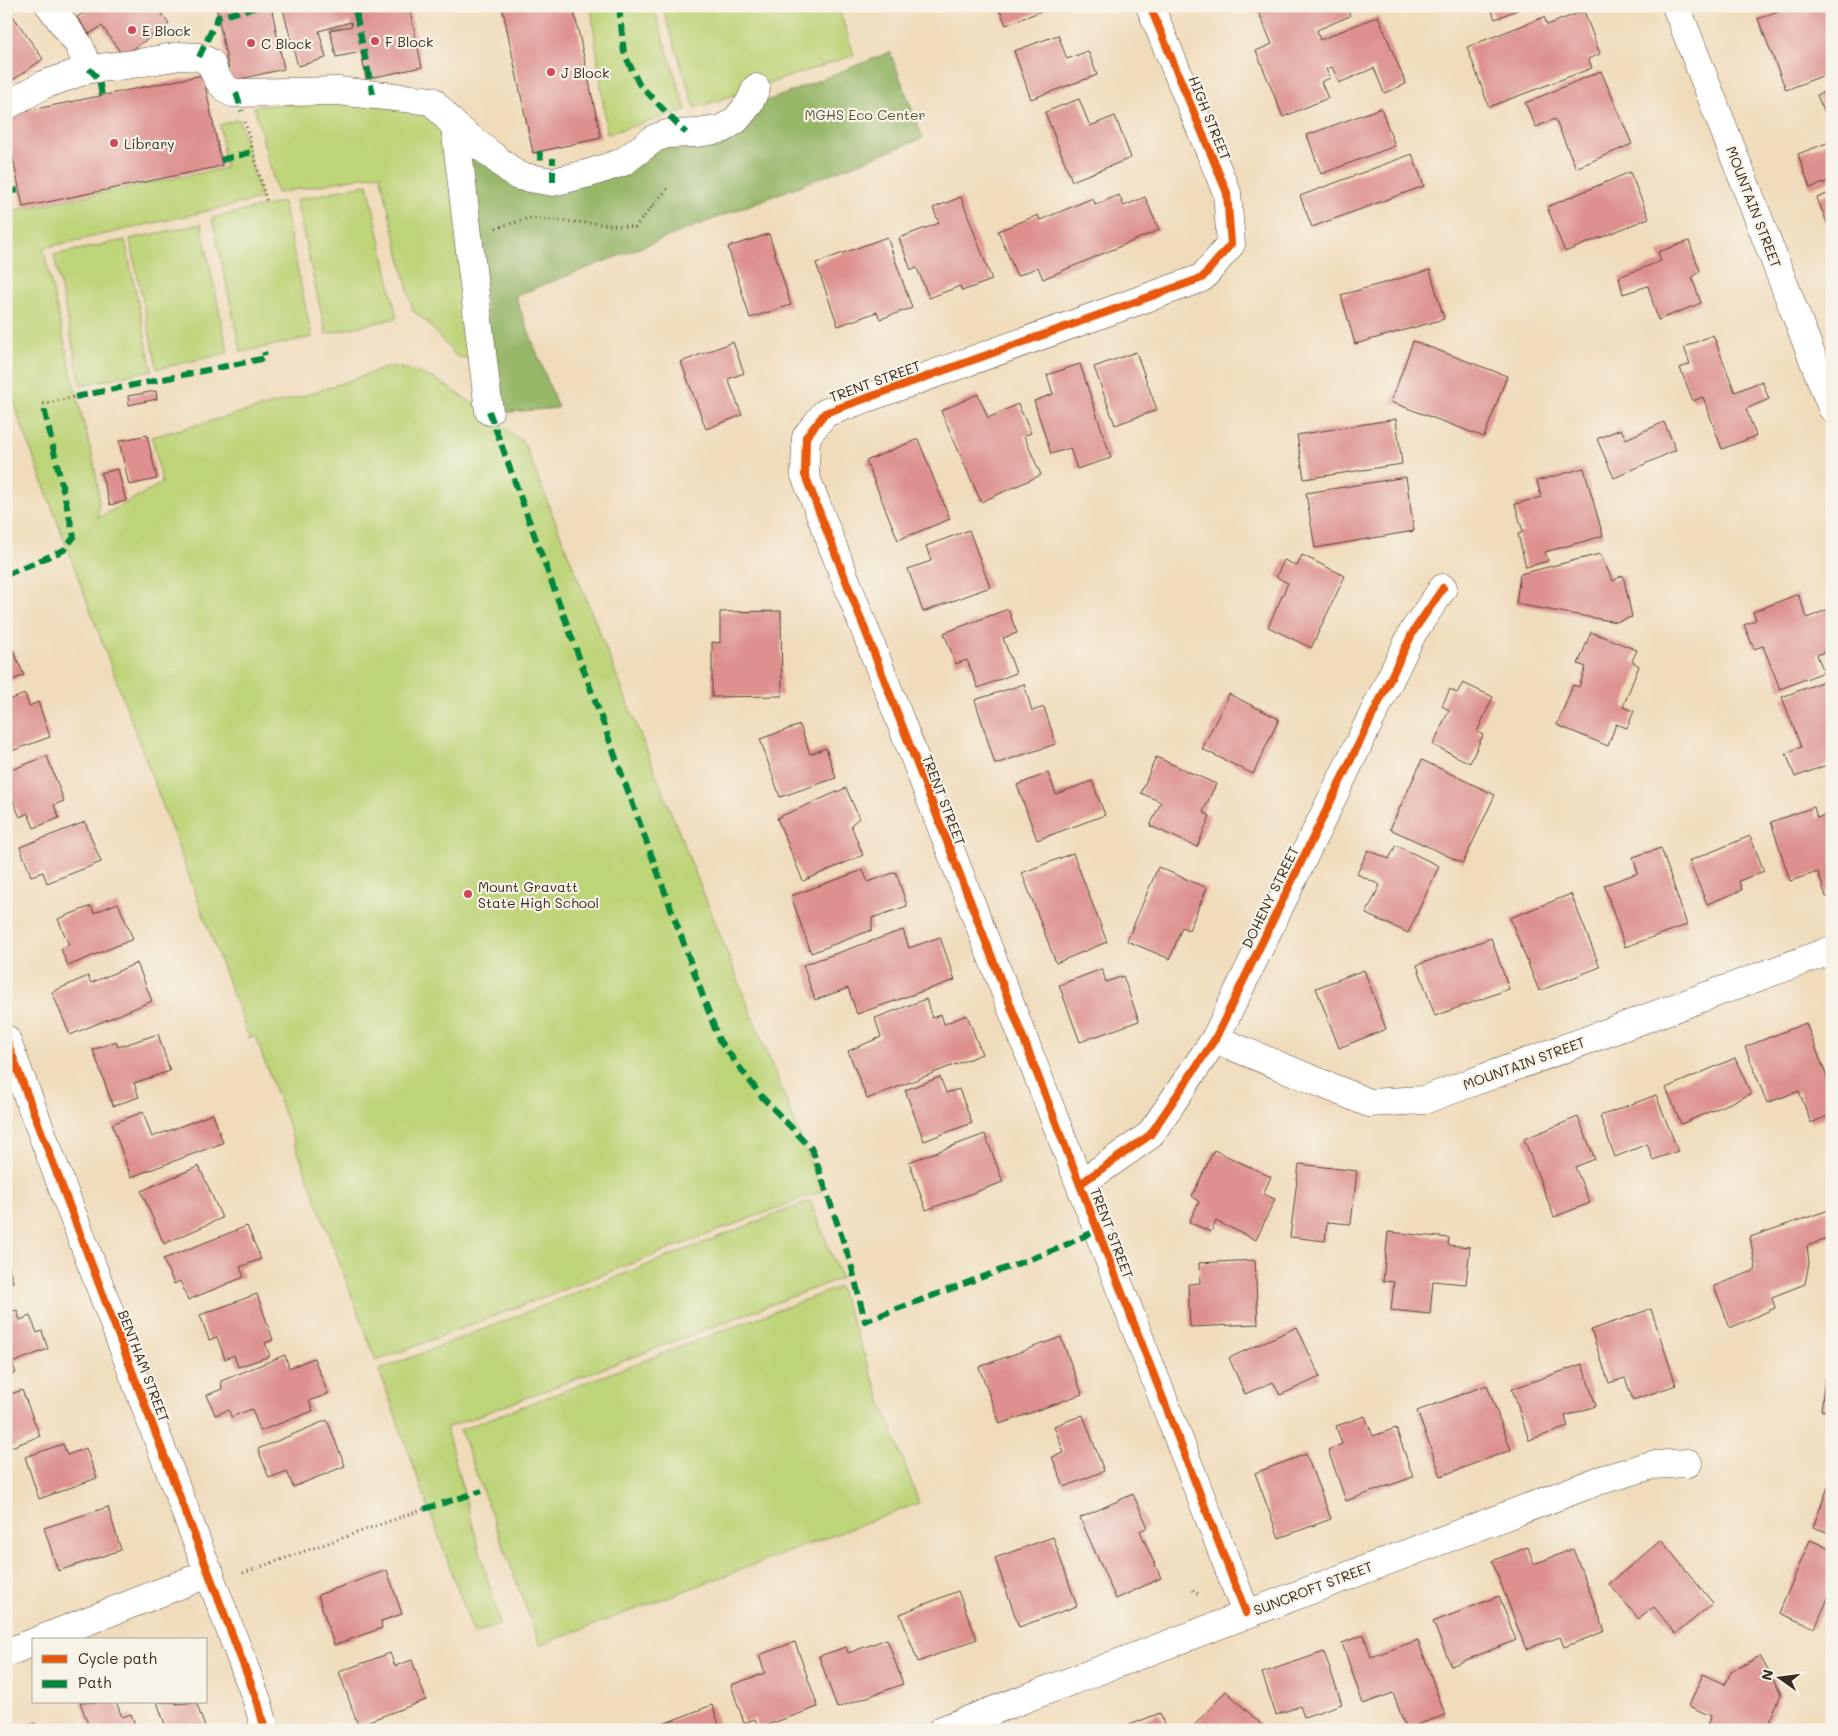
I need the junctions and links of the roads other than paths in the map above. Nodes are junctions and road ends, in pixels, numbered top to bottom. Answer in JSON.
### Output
{"nodes":[{"id":1,"x":50,"y":6,"type":"edge"},
{"id":2,"x":1150,"y":6,"type":"edge"},
{"id":3,"x":1676,"y":6,"type":"edge"},
{"id":4,"x":89,"y":69,"type":"junction"},
{"id":5,"x":756,"y":88,"type":"dead end"},
{"id":6,"x":6,"y":106,"type":"edge"},
{"id":7,"x":455,"y":126,"type":"junction"},
{"id":8,"x":1232,"y":244,"type":"joint"},
{"id":9,"x":1832,"y":408,"type":"edge"},
{"id":10,"x":489,"y":411,"type":"dead end"},
{"id":11,"x":1443,"y":588,"type":"dead end"},
{"id":12,"x":1832,"y":950,"type":"edge"},
{"id":13,"x":6,"y":1039,"type":"edge"},
{"id":14,"x":1215,"y":1039,"type":"junction"},
{"id":15,"x":1080,"y":1184,"type":"junction"},
{"id":16,"x":1688,"y":1463,"type":"dead end"},
{"id":17,"x":210,"y":1574,"type":"junction"},
{"id":18,"x":1246,"y":1614,"type":"junction"},
{"id":19,"x":44,"y":1638,"type":"edge"},
{"id":20,"x":32,"y":1643,"type":"edge"},
{"id":21,"x":6,"y":1652,"type":"edge"},
{"id":22,"x":258,"y":1703,"type":"junction"},
{"id":23,"x":266,"y":1730,"type":"edge"},
{"id":24,"x":272,"y":1730,"type":"edge"},
{"id":25,"x":942,"y":1730,"type":"edge"}],
"edges":[{"from":1,"to":4,"type":"street"},
{"from":2,"to":8,"type":"street","name":"HIGH STREET"},
{"from":3,"to":9,"type":"street","name":"MOUNTAIN STREET"},
{"from":4,"to":6,"type":"street"},
{"from":4,"to":7,"type":"street"},
{"from":5,"to":7,"type":"street"},
{"from":7,"to":10,"type":"street"},
{"from":8,"to":15,"type":"street","name":"TRENT STREET"},
{"from":11,"to":14,"type":"street","name":"DOHENY STREET"},
{"from":12,"to":14,"type":"street","name":"MOUNTAIN STREET"},
{"from":13,"to":17,"type":"street","name":"BENTHAM STREET"},
{"from":14,"to":15,"type":"street","name":"DOHENY STREET"},
{"from":15,"to":18,"type":"street","name":"TRENT STREET"},
{"from":16,"to":18,"type":"street","name":"SUNCROFT STREET"},
{"from":17,"to":19,"type":"street"},
{"from":17,"to":22,"type":"street","name":"BENTHAM STREET"},
{"from":18,"to":25,"type":"street","name":"SUNCROFT STREET"},
{"from":20,"to":21,"type":"street"},
{"from":22,"to":23,"type":"street","name":"BENTHAM STREET"},
{"from":22,"to":24,"type":"street","name":"BENTHAM STREET"}]}
